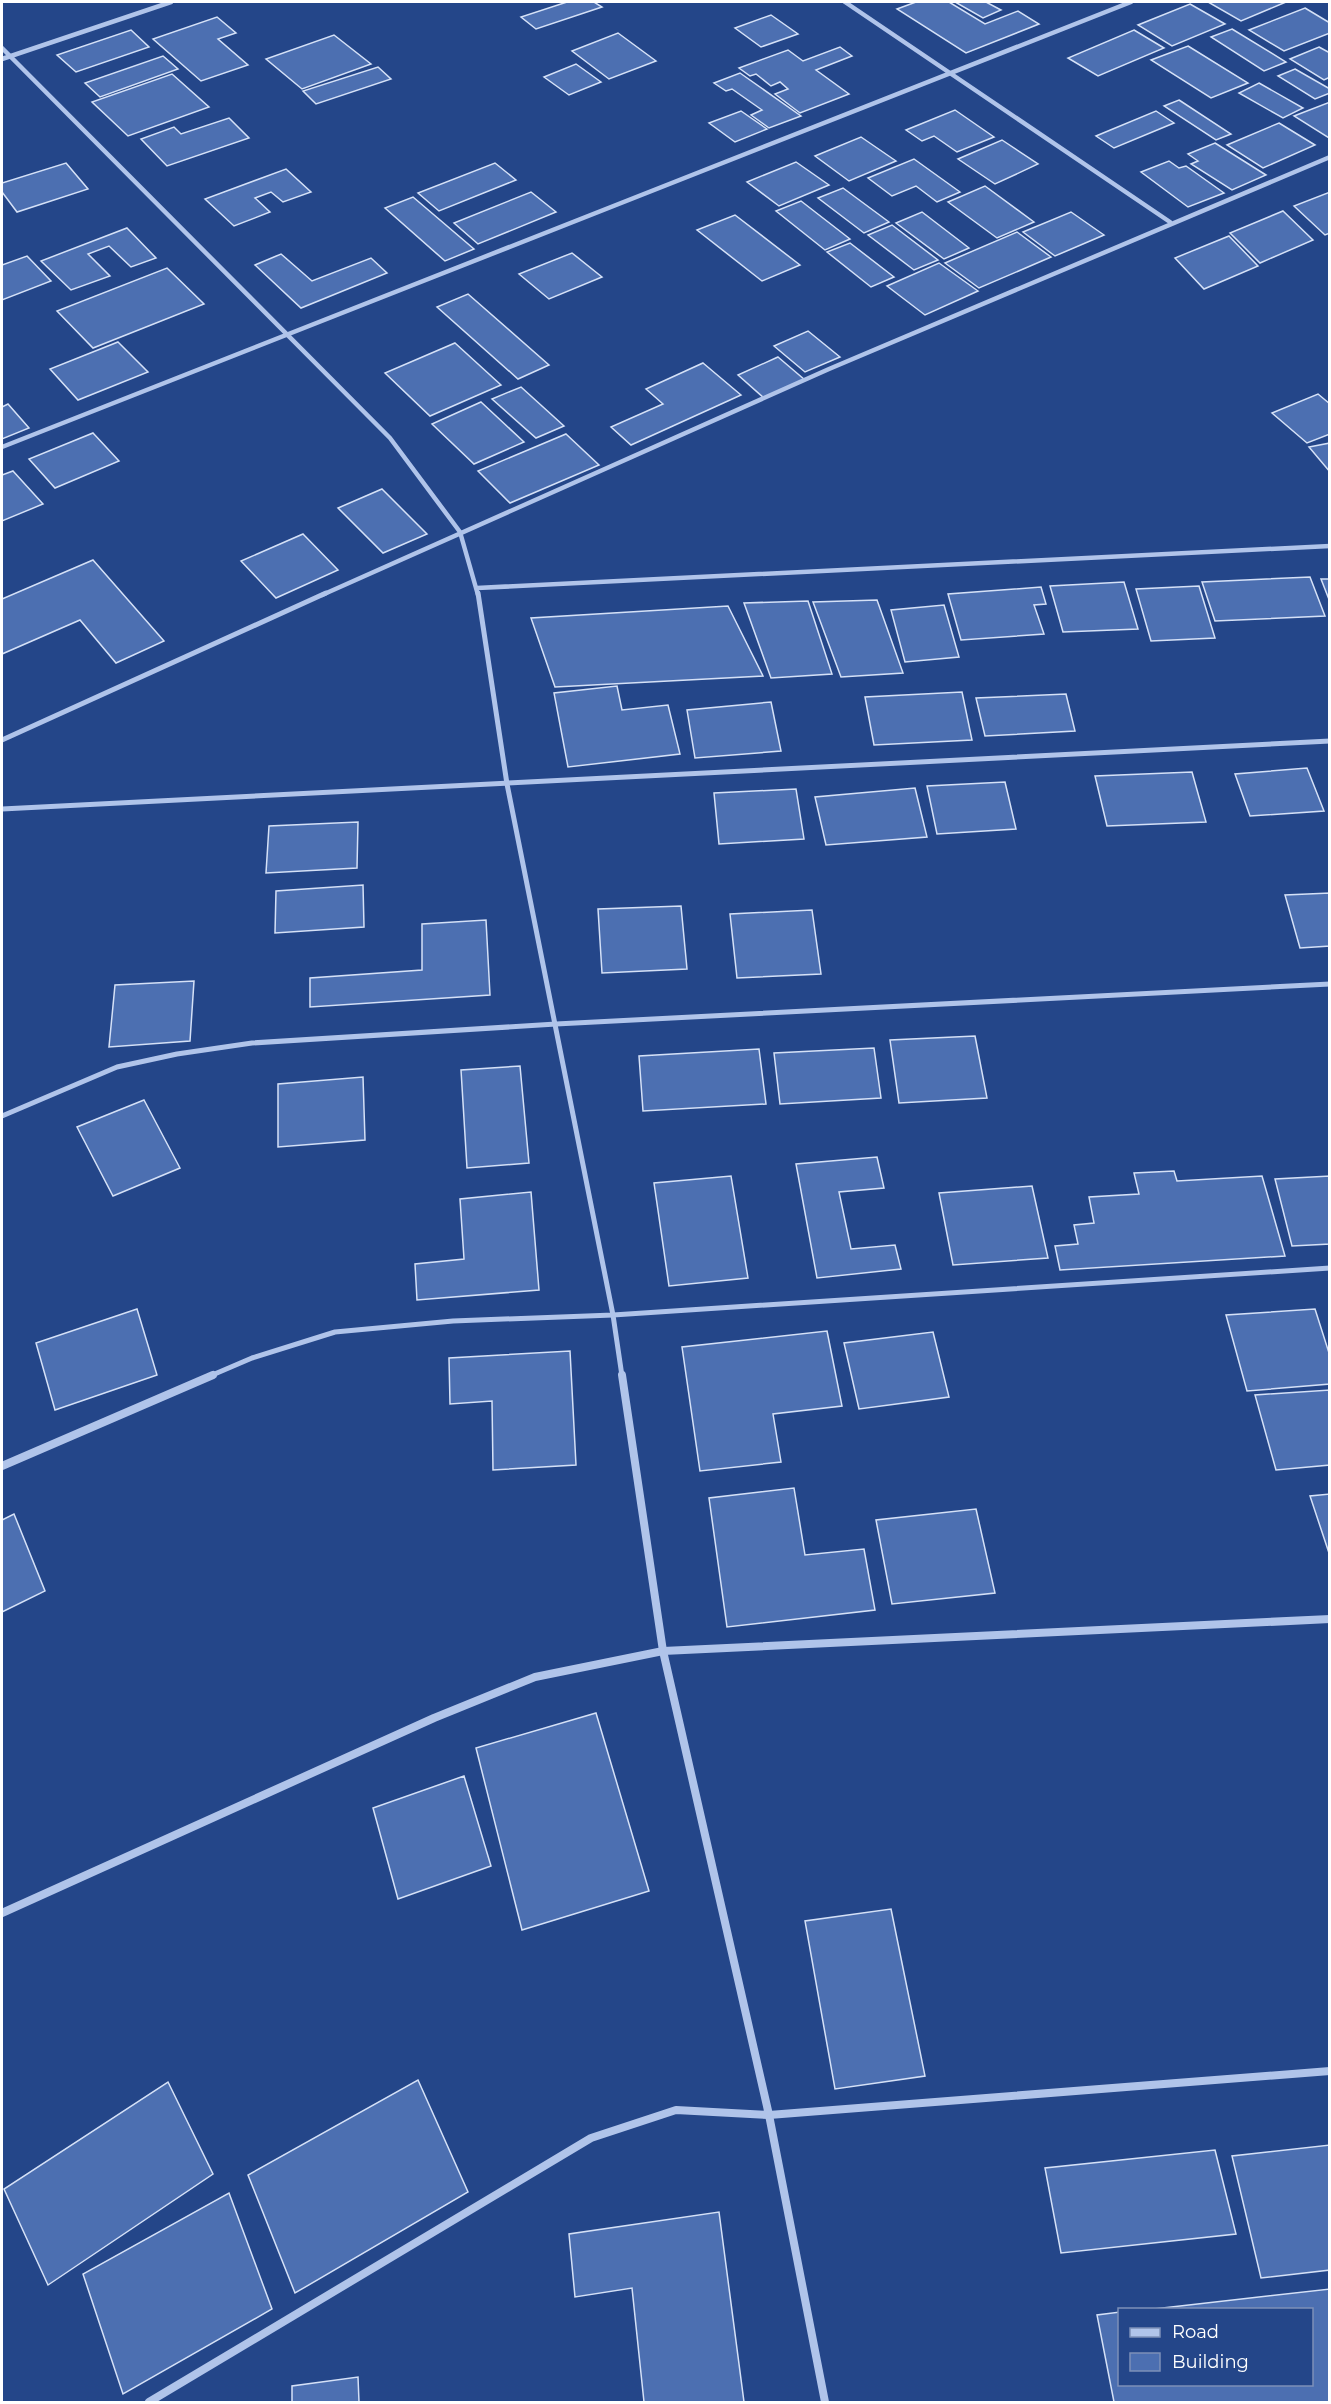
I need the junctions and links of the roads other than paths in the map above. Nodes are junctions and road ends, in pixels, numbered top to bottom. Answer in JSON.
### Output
{"nodes":[{"id":1,"x":171,"y":2,"type":"edge"},
{"id":2,"x":845,"y":2,"type":"edge"},
{"id":3,"x":1131,"y":2,"type":"edge"},
{"id":4,"x":2,"y":48,"type":"edge"},
{"id":5,"x":10,"y":56,"type":"junction"},
{"id":6,"x":2,"y":59,"type":"edge"},
{"id":7,"x":951,"y":74,"type":"junction"},
{"id":8,"x":1329,"y":157,"type":"edge"},
{"id":9,"x":1170,"y":222,"type":"junction"},
{"id":10,"x":286,"y":333,"type":"junction"},
{"id":11,"x":2,"y":447,"type":"edge"},
{"id":12,"x":460,"y":532,"type":"junction"},
{"id":13,"x":1329,"y":546,"type":"edge"},
{"id":14,"x":477,"y":588,"type":"junction"},
{"id":15,"x":2,"y":740,"type":"edge"},
{"id":16,"x":1329,"y":741,"type":"edge"},
{"id":17,"x":507,"y":784,"type":"junction"},
{"id":18,"x":2,"y":809,"type":"edge"},
{"id":19,"x":1329,"y":984,"type":"edge"},
{"id":20,"x":556,"y":1023,"type":"junction"},
{"id":21,"x":2,"y":1116,"type":"edge"},
{"id":22,"x":1329,"y":1268,"type":"edge"},
{"id":23,"x":613,"y":1315,"type":"junction"},
{"id":24,"x":2,"y":1466,"type":"edge"},
{"id":25,"x":1329,"y":1619,"type":"edge"},
{"id":26,"x":663,"y":1652,"type":"junction"},
{"id":27,"x":2,"y":1913,"type":"edge"},
{"id":28,"x":1329,"y":2071,"type":"edge"},
{"id":29,"x":769,"y":2115,"type":"junction"},
{"id":30,"x":149,"y":2403,"type":"edge"},
{"id":31,"x":825,"y":2403,"type":"edge"}],
"edges":[{"from":1,"to":5,"type":"street"},
{"from":2,"to":7,"type":"street"},
{"from":3,"to":7,"type":"street"},
{"from":4,"to":5,"type":"street"},
{"from":5,"to":6,"type":"street"},
{"from":5,"to":10,"type":"street"},
{"from":7,"to":9,"type":"street"},
{"from":7,"to":10,"type":"street"},
{"from":8,"to":9,"type":"street"},
{"from":9,"to":12,"type":"street"},
{"from":10,"to":11,"type":"street"},
{"from":10,"to":12,"type":"street"},
{"from":12,"to":14,"type":"street"},
{"from":12,"to":15,"type":"street"},
{"from":13,"to":14,"type":"street"},
{"from":14,"to":17,"type":"street"},
{"from":16,"to":17,"type":"street"},
{"from":17,"to":18,"type":"street"},
{"from":17,"to":20,"type":"street"},
{"from":19,"to":20,"type":"street"},
{"from":20,"to":21,"type":"street"},
{"from":20,"to":23,"type":"street"},
{"from":22,"to":23,"type":"street"},
{"from":23,"to":24,"type":"street"},
{"from":23,"to":26,"type":"street"},
{"from":25,"to":26,"type":"street"},
{"from":26,"to":27,"type":"street"},
{"from":26,"to":29,"type":"street"},
{"from":28,"to":29,"type":"street"},
{"from":29,"to":30,"type":"street"},
{"from":29,"to":31,"type":"street"}]}
